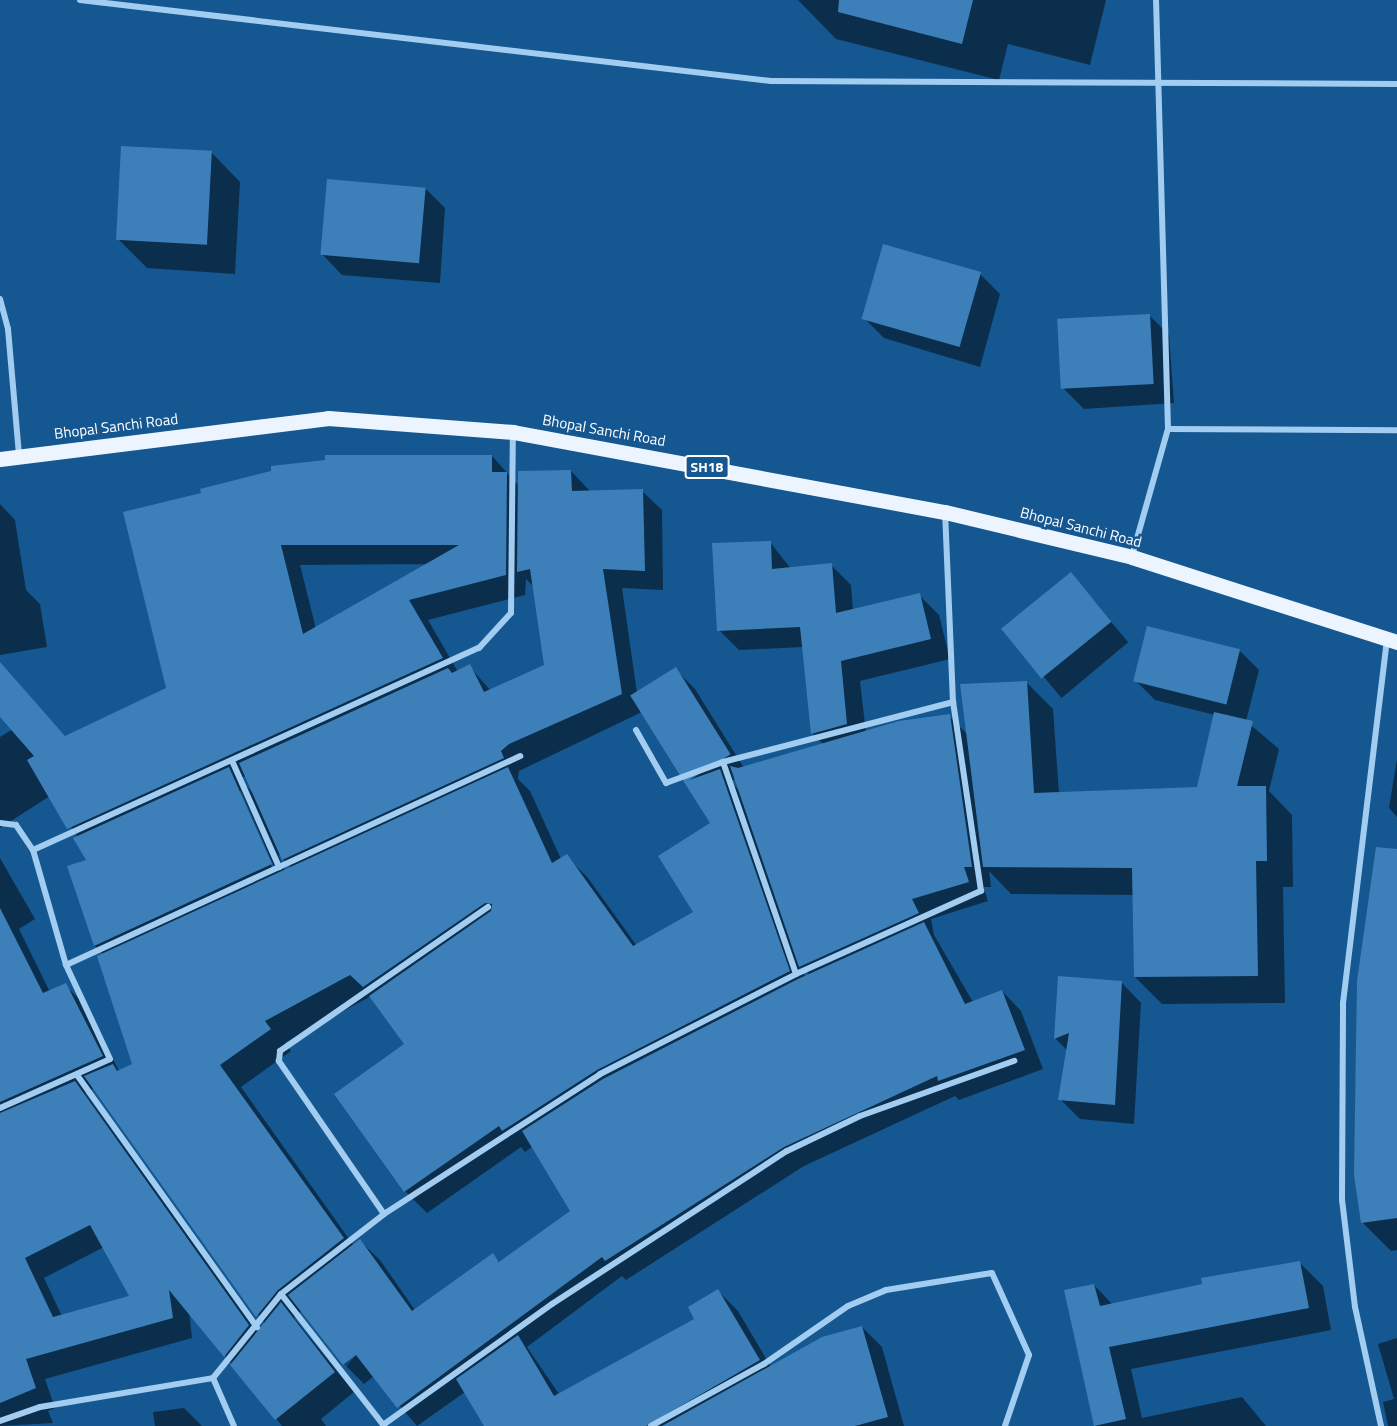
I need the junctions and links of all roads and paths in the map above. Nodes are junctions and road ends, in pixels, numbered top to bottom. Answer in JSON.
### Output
{"nodes":[{"id":1,"x":80,"y":0,"type":"edge"},
{"id":2,"x":1156,"y":0,"type":"edge"},
{"id":3,"x":124,"y":2,"type":"edge"},
{"id":4,"x":1157,"y":82,"type":"junction"},
{"id":5,"x":1397,"y":84,"type":"edge"},
{"id":6,"x":0,"y":299,"type":"edge"},
{"id":7,"x":8,"y":329,"type":"junction"},
{"id":8,"x":0,"y":330,"type":"edge"},
{"id":9,"x":1168,"y":429,"type":"junction"},
{"id":10,"x":1397,"y":430,"type":"edge"},
{"id":11,"x":513,"y":432,"type":"junction"},
{"id":12,"x":20,"y":457,"type":"junction"},
{"id":13,"x":0,"y":459,"type":"edge"},
{"id":14,"x":945,"y":512,"type":"junction"},
{"id":15,"x":1132,"y":557,"type":"junction"},
{"id":16,"x":1392,"y":640,"type":"edge"},
{"id":17,"x":953,"y":702,"type":"junction"},
{"id":18,"x":636,"y":730,"type":"dead end"},
{"id":19,"x":520,"y":756,"type":"dead end"},
{"id":20,"x":723,"y":762,"type":"junction"},
{"id":21,"x":233,"y":763,"type":"junction"},
{"id":22,"x":0,"y":823,"type":"edge"},
{"id":23,"x":33,"y":850,"type":"junction"},
{"id":24,"x":279,"y":867,"type":"junction"},
{"id":25,"x":488,"y":907,"type":"dead end"},
{"id":26,"x":66,"y":965,"type":"junction"},
{"id":27,"x":796,"y":974,"type":"junction"},
{"id":28,"x":1014,"y":1061,"type":"dead end"},
{"id":29,"x":77,"y":1075,"type":"junction"},
{"id":30,"x":0,"y":1108,"type":"edge"},
{"id":31,"x":384,"y":1214,"type":"junction"},
{"id":32,"x":281,"y":1294,"type":"junction"},
{"id":33,"x":257,"y":1327,"type":"junction"},
{"id":34,"x":213,"y":1378,"type":"junction"},
{"id":35,"x":0,"y":1420,"type":"edge"},
{"id":36,"x":384,"y":1425,"type":"edge"},
{"id":37,"x":234,"y":1426,"type":"edge"},
{"id":38,"x":651,"y":1426,"type":"edge"},
{"id":39,"x":1005,"y":1426,"type":"edge"},
{"id":40,"x":1381,"y":1426,"type":"edge"}],
"edges":[{"from":1,"to":3,"type":"street"},
{"from":2,"to":4,"type":"street"},
{"from":3,"to":4,"type":"street"},
{"from":4,"to":5,"type":"street"},
{"from":4,"to":9,"type":"street"},
{"from":6,"to":7,"type":"street"},
{"from":7,"to":8,"type":"street"},
{"from":7,"to":12,"type":"street"},
{"from":9,"to":10,"type":"street"},
{"from":9,"to":15,"type":"street"},
{"from":11,"to":12,"type":"main road","name":"Bhopal Sanchi Road","number":"SH18"},
{"from":11,"to":14,"type":"main road","name":"Bhopal Sanchi Road","number":"SH18"},
{"from":11,"to":21,"type":"street"},
{"from":12,"to":13,"type":"main road","name":"Bhopal Sanchi Road","number":"SH18"},
{"from":14,"to":15,"type":"main road","name":"Bhopal Sanchi Road","number":"SH18"},
{"from":14,"to":17,"type":"street"},
{"from":15,"to":16,"type":"main road","name":"Bhopal Sanchi Road","number":"SH18"},
{"from":16,"to":40,"type":"street"},
{"from":17,"to":20,"type":"street"},
{"from":17,"to":27,"type":"street"},
{"from":18,"to":20,"type":"street"},
{"from":19,"to":24,"type":"street"},
{"from":20,"to":27,"type":"street"},
{"from":21,"to":23,"type":"street"},
{"from":21,"to":24,"type":"street"},
{"from":22,"to":23,"type":"street"},
{"from":23,"to":26,"type":"street"},
{"from":24,"to":26,"type":"street"},
{"from":25,"to":31,"type":"street"},
{"from":26,"to":29,"type":"street"},
{"from":27,"to":31,"type":"street"},
{"from":28,"to":36,"type":"street"},
{"from":29,"to":30,"type":"street"},
{"from":29,"to":33,"type":"street"},
{"from":31,"to":32,"type":"street"},
{"from":32,"to":33,"type":"street"},
{"from":32,"to":36,"type":"street"},
{"from":33,"to":34,"type":"street"},
{"from":34,"to":35,"type":"street"},
{"from":34,"to":37,"type":"street"},
{"from":38,"to":39,"type":"street"}]}
